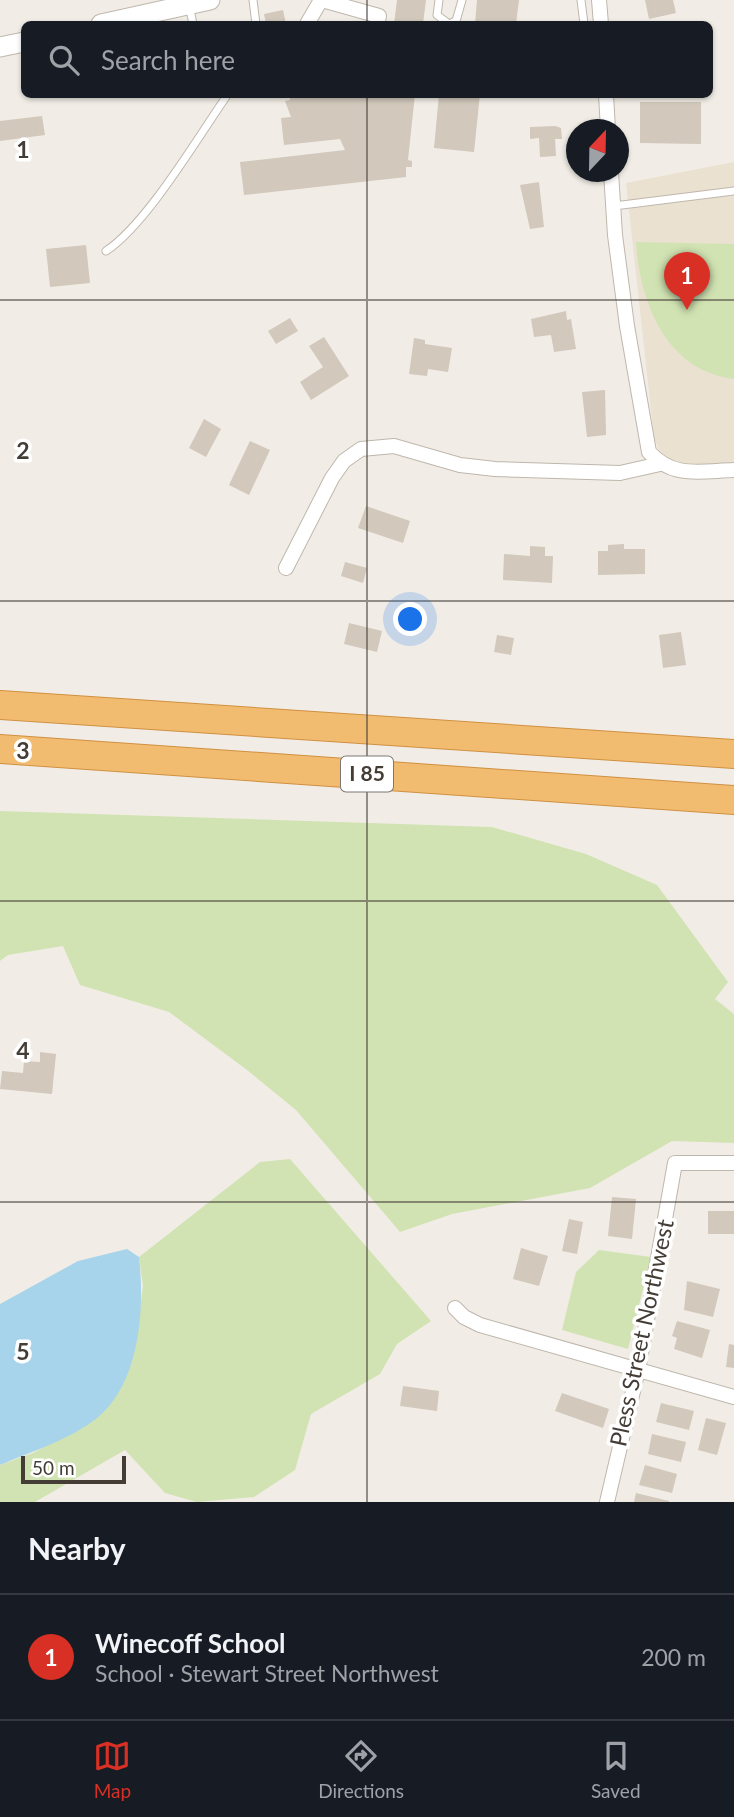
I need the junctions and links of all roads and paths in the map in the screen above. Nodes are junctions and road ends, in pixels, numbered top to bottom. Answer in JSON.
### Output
{"nodes":[{"id":1,"x":210,"y":0,"type":"edge"},
{"id":2,"x":253,"y":0,"type":"edge"},
{"id":3,"x":322,"y":0,"type":"edge"},
{"id":4,"x":439,"y":0,"type":"edge"},
{"id":5,"x":462,"y":0,"type":"edge"},
{"id":6,"x":582,"y":0,"type":"edge"},
{"id":7,"x":599,"y":0,"type":"edge"},
{"id":8,"x":188,"y":5,"type":"junction"},
{"id":9,"x":115,"y":21,"type":"edge"},
{"id":10,"x":192,"y":21,"type":"edge"},
{"id":11,"x":256,"y":21,"type":"edge"},
{"id":12,"x":309,"y":21,"type":"edge"},
{"id":13,"x":378,"y":21,"type":"edge"},
{"id":14,"x":445,"y":21,"type":"edge"},
{"id":15,"x":456,"y":21,"type":"edge"},
{"id":16,"x":584,"y":21,"type":"edge"},
{"id":17,"x":601,"y":21,"type":"edge"},
{"id":18,"x":21,"y":42,"type":"edge"},
{"id":19,"x":0,"y":47,"type":"edge"},
{"id":20,"x":225,"y":98,"type":"edge"},
{"id":21,"x":606,"y":98,"type":"edge"},
{"id":22,"x":607,"y":119,"type":"edge"},
{"id":23,"x":612,"y":182,"type":"edge"},
{"id":24,"x":734,"y":191,"type":"edge"},
{"id":25,"x":613,"y":206,"type":"junction"},
{"id":26,"x":106,"y":251,"type":"dead end"},
{"id":27,"x":660,"y":464,"type":"junction"},
{"id":28,"x":734,"y":470,"type":"edge"},
{"id":29,"x":286,"y":568,"type":"dead end"},
{"id":30,"x":0,"y":705,"type":"edge"},
{"id":31,"x":0,"y":749,"type":"edge"},
{"id":32,"x":734,"y":754,"type":"edge"},
{"id":33,"x":734,"y":800,"type":"edge"},
{"id":34,"x":734,"y":1163,"type":"edge"},
{"id":35,"x":455,"y":1308,"type":"dead end"},
{"id":36,"x":638,"y":1370,"type":"junction"},
{"id":37,"x":734,"y":1396,"type":"edge"},
{"id":38,"x":607,"y":1502,"type":"edge"}],
"edges":[{"from":1,"to":8,"type":"street"},
{"from":2,"to":11,"type":"lane"},
{"from":3,"to":12,"type":"street"},
{"from":3,"to":13,"type":"street"},
{"from":4,"to":14,"type":"lane"},
{"from":5,"to":15,"type":"lane"},
{"from":6,"to":16,"type":"lane"},
{"from":7,"to":17,"type":"street"},
{"from":8,"to":9,"type":"street"},
{"from":8,"to":10,"type":"lane"},
{"from":18,"to":19,"type":"street"},
{"from":20,"to":26,"type":"lane"},
{"from":21,"to":22,"type":"street"},
{"from":23,"to":25,"type":"street"},
{"from":24,"to":25,"type":"lane"},
{"from":25,"to":27,"type":"street"},
{"from":27,"to":28,"type":"street"},
{"from":27,"to":29,"type":"street"},
{"from":30,"to":32,"type":"highway","number":"I 85"},
{"from":31,"to":33,"type":"highway","number":"I 85"},
{"from":34,"to":36,"type":"street","name":"Pless Street Northwest"},
{"from":35,"to":36,"type":"street"},
{"from":36,"to":37,"type":"street"},
{"from":36,"to":38,"type":"street","name":"Pless Street Northwest"}]}
